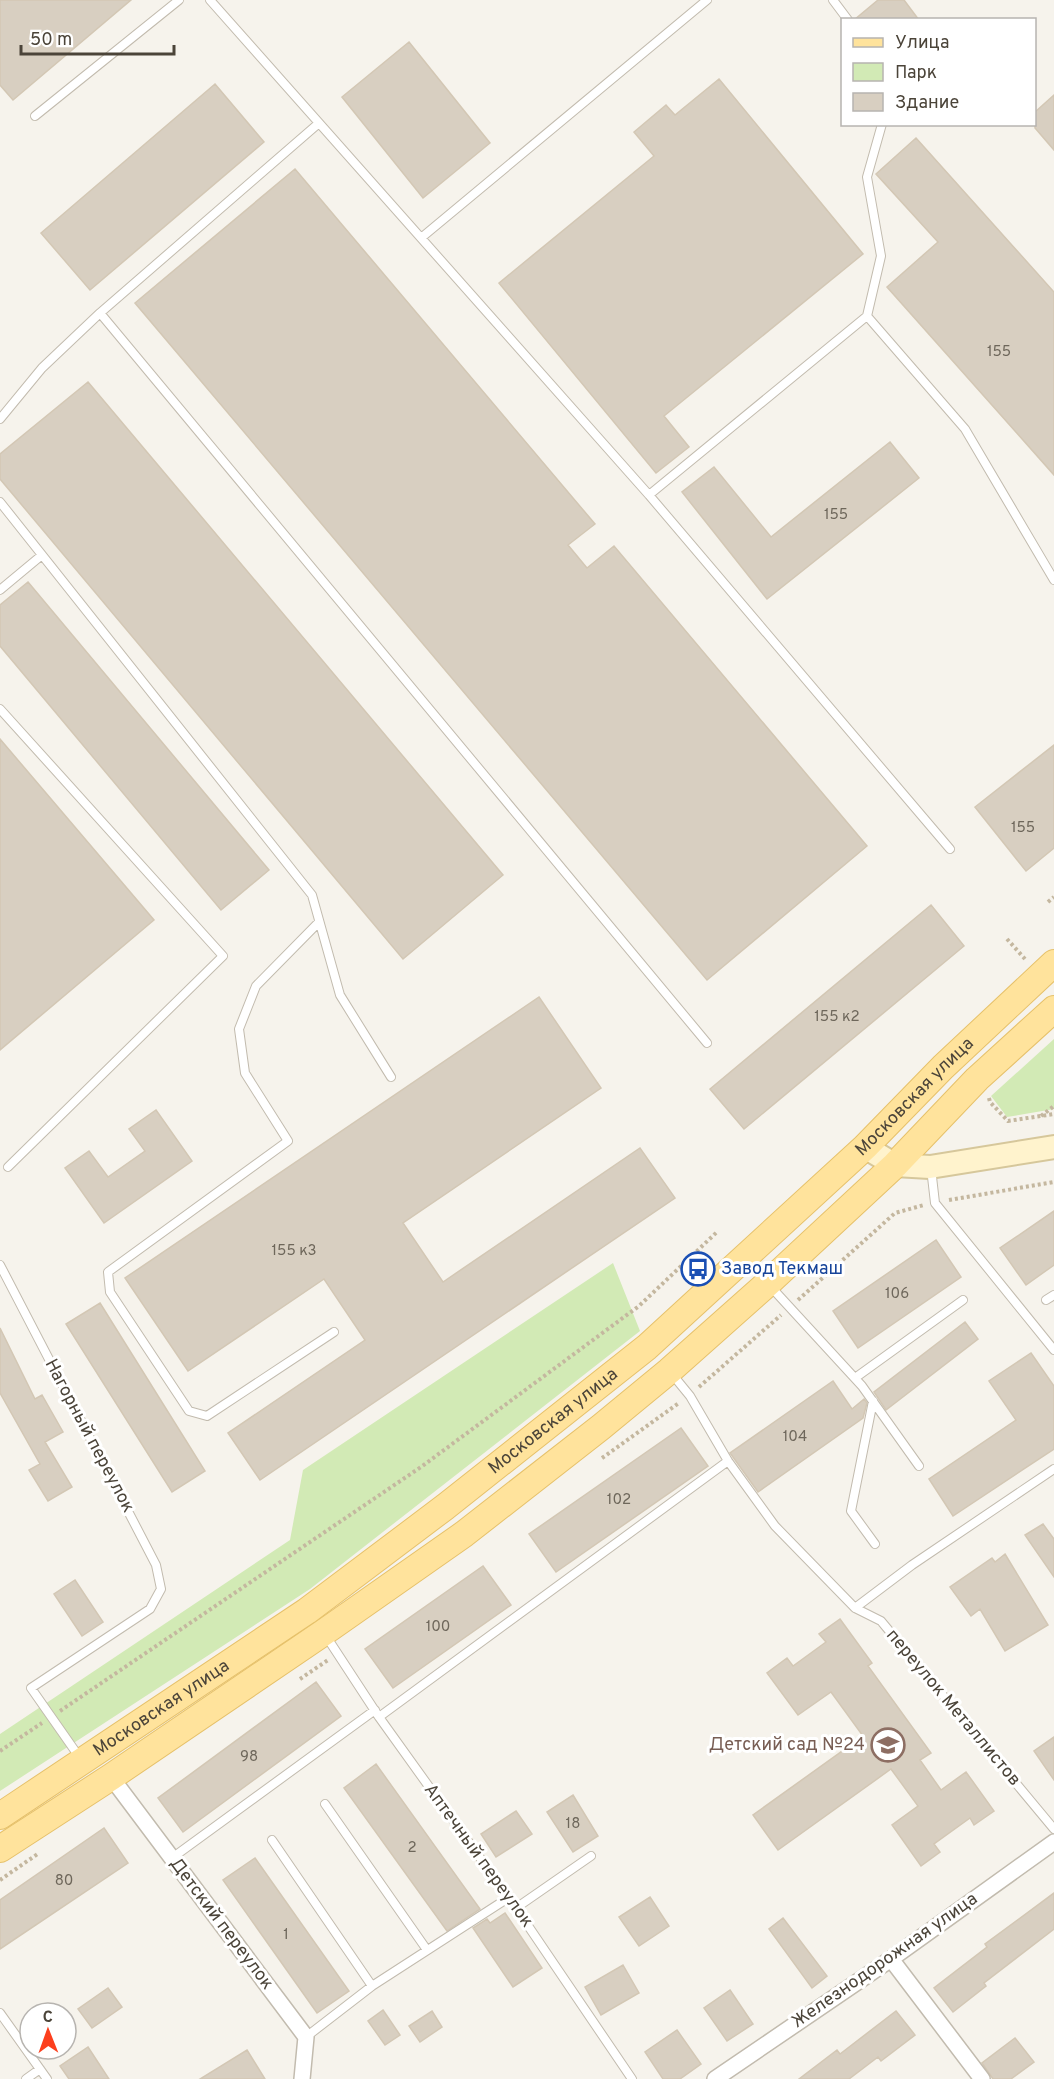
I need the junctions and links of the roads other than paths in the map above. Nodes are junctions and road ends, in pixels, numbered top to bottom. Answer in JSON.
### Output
{"nodes":[{"id":1,"x":179,"y":0,"type":"edge"},
{"id":2,"x":210,"y":0,"type":"edge"},
{"id":3,"x":707,"y":0,"type":"edge"},
{"id":4,"x":833,"y":0,"type":"edge"},
{"id":5,"x":846,"y":18,"type":"edge"},
{"id":6,"x":35,"y":116,"type":"dead end"},
{"id":7,"x":319,"y":123,"type":"junction"},
{"id":8,"x":881,"y":126,"type":"edge"},
{"id":9,"x":422,"y":238,"type":"junction"},
{"id":10,"x":100,"y":313,"type":"junction"},
{"id":11,"x":867,"y":316,"type":"junction"},
{"id":12,"x":0,"y":419,"type":"edge"},
{"id":13,"x":649,"y":495,"type":"junction"},
{"id":14,"x":0,"y":502,"type":"edge"},
{"id":15,"x":42,"y":555,"type":"junction"},
{"id":16,"x":1054,"y":580,"type":"edge"},
{"id":17,"x":0,"y":590,"type":"edge"},
{"id":18,"x":0,"y":709,"type":"edge"},
{"id":19,"x":950,"y":849,"type":"dead end"},
{"id":20,"x":319,"y":922,"type":"junction"},
{"id":21,"x":1042,"y":964,"type":"edge"},
{"id":22,"x":1054,"y":1009,"type":"edge"},
{"id":23,"x":706,"y":1043,"type":"dead end"},
{"id":24,"x":392,"y":1077,"type":"dead end"},
{"id":25,"x":865,"y":1147,"type":"junction"},
{"id":26,"x":1054,"y":1147,"type":"edge"},
{"id":27,"x":895,"y":1165,"type":"junction"},
{"id":28,"x":8,"y":1167,"type":"dead end"},
{"id":29,"x":930,"y":1167,"type":"junction"},
{"id":30,"x":0,"y":1265,"type":"edge"},
{"id":31,"x":768,"y":1283,"type":"junction"},
{"id":32,"x":1054,"y":1294,"type":"edge"},
{"id":33,"x":963,"y":1300,"type":"dead end"},
{"id":34,"x":1046,"y":1300,"type":"dead end"},
{"id":35,"x":334,"y":1332,"type":"dead end"},
{"id":36,"x":1054,"y":1350,"type":"edge"},
{"id":37,"x":669,"y":1371,"type":"junction"},
{"id":38,"x":855,"y":1378,"type":"junction"},
{"id":39,"x":873,"y":1401,"type":"junction"},
{"id":40,"x":728,"y":1461,"type":"junction"},
{"id":41,"x":919,"y":1466,"type":"dead end"},
{"id":42,"x":1054,"y":1469,"type":"edge"},
{"id":43,"x":875,"y":1544,"type":"dead end"},
{"id":44,"x":855,"y":1608,"type":"junction"},
{"id":45,"x":323,"y":1633,"type":"junction"},
{"id":46,"x":377,"y":1714,"type":"junction"},
{"id":47,"x":83,"y":1762,"type":"junction"},
{"id":48,"x":111,"y":1777,"type":"junction"},
{"id":49,"x":325,"y":1804,"type":"dead end"},
{"id":50,"x":0,"y":1816,"type":"edge"},
{"id":51,"x":1054,"y":1829,"type":"edge"},
{"id":52,"x":272,"y":1840,"type":"dead end"},
{"id":53,"x":1054,"y":1842,"type":"edge"},
{"id":54,"x":0,"y":1849,"type":"edge"},
{"id":55,"x":591,"y":1856,"type":"dead end"},
{"id":56,"x":172,"y":1858,"type":"junction"},
{"id":57,"x":508,"y":1898,"type":"junction"},
{"id":58,"x":516,"y":1908,"type":"junction"},
{"id":59,"x":427,"y":1950,"type":"junction"},
{"id":60,"x":891,"y":1959,"type":"junction"},
{"id":61,"x":372,"y":1986,"type":"junction"},
{"id":62,"x":0,"y":2013,"type":"edge"},
{"id":63,"x":306,"y":2037,"type":"junction"},
{"id":64,"x":40,"y":2070,"type":"junction"},
{"id":65,"x":26,"y":2079,"type":"edge"},
{"id":66,"x":47,"y":2079,"type":"edge"},
{"id":67,"x":302,"y":2079,"type":"edge"},
{"id":68,"x":632,"y":2079,"type":"edge"},
{"id":69,"x":715,"y":2079,"type":"edge"},
{"id":70,"x":982,"y":2079,"type":"edge"}],
"edges":[{"from":1,"to":6,"type":"lane"},
{"from":2,"to":7,"type":"lane"},
{"from":3,"to":9,"type":"lane"},
{"from":4,"to":5,"type":"lane"},
{"from":7,"to":9,"type":"lane"},
{"from":7,"to":10,"type":"lane"},
{"from":8,"to":11,"type":"lane"},
{"from":9,"to":13,"type":"lane"},
{"from":10,"to":12,"type":"lane"},
{"from":10,"to":23,"type":"lane"},
{"from":11,"to":13,"type":"lane"},
{"from":11,"to":16,"type":"lane"},
{"from":13,"to":19,"type":"lane"},
{"from":14,"to":15,"type":"lane"},
{"from":15,"to":17,"type":"lane"},
{"from":15,"to":20,"type":"lane"},
{"from":18,"to":28,"type":"lane"},
{"from":20,"to":24,"type":"lane"},
{"from":20,"to":35,"type":"lane"},
{"from":21,"to":25,"type":"main road","name":"Московская улица"},
{"from":22,"to":27,"type":"main road","name":"Московская улица"},
{"from":25,"to":27,"type":"main road"},
{"from":25,"to":47,"type":"main road","name":"Московская улица"},
{"from":26,"to":29,"type":"main road"},
{"from":27,"to":29,"type":"main road"},
{"from":27,"to":31,"type":"main road","name":"Московская улица"},
{"from":29,"to":36,"type":"lane"},
{"from":30,"to":47,"type":"lane","name":"Нагорный переулок"},
{"from":31,"to":37,"type":"main road","name":"Московская улица"},
{"from":31,"to":38,"type":"lane"},
{"from":32,"to":34,"type":"lane"},
{"from":33,"to":38,"type":"lane"},
{"from":37,"to":40,"type":"lane","name":"переулок Металлистов"},
{"from":37,"to":45,"type":"main road","name":"Московская улица"},
{"from":38,"to":39,"type":"lane"},
{"from":39,"to":41,"type":"lane"},
{"from":39,"to":43,"type":"lane"},
{"from":40,"to":44,"type":"lane","name":"переулок Металлистов"},
{"from":40,"to":46,"type":"lane"},
{"from":42,"to":44,"type":"lane"},
{"from":44,"to":51,"type":"lane","name":"переулок Металлистов"},
{"from":45,"to":46,"type":"lane","name":"Аптечный переулок"},
{"from":45,"to":48,"type":"main road","name":"Московская улица"},
{"from":46,"to":56,"type":"lane"},
{"from":46,"to":57,"type":"lane","name":"Аптечный переулок"},
{"from":47,"to":50,"type":"main road","name":"Московская улица"},
{"from":48,"to":54,"type":"main road","name":"Московская улица"},
{"from":48,"to":56,"type":"street","name":"Детский переулок"},
{"from":49,"to":59,"type":"lane"},
{"from":52,"to":61,"type":"lane"},
{"from":53,"to":60,"type":"street","name":"Железнодорожная улица"},
{"from":55,"to":58,"type":"lane"},
{"from":56,"to":63,"type":"street","name":"Детский переулок"},
{"from":57,"to":58,"type":"lane","name":"Аптечный переулок"},
{"from":57,"to":59,"type":"lane"},
{"from":58,"to":68,"type":"lane","name":"Аптечный переулок"},
{"from":59,"to":61,"type":"lane"},
{"from":60,"to":69,"type":"street","name":"Железнодорожная улица"},
{"from":60,"to":70,"type":"street"},
{"from":61,"to":63,"type":"lane"},
{"from":62,"to":64,"type":"lane"},
{"from":63,"to":67,"type":"street"},
{"from":64,"to":65,"type":"lane"},
{"from":64,"to":66,"type":"lane"}]}
